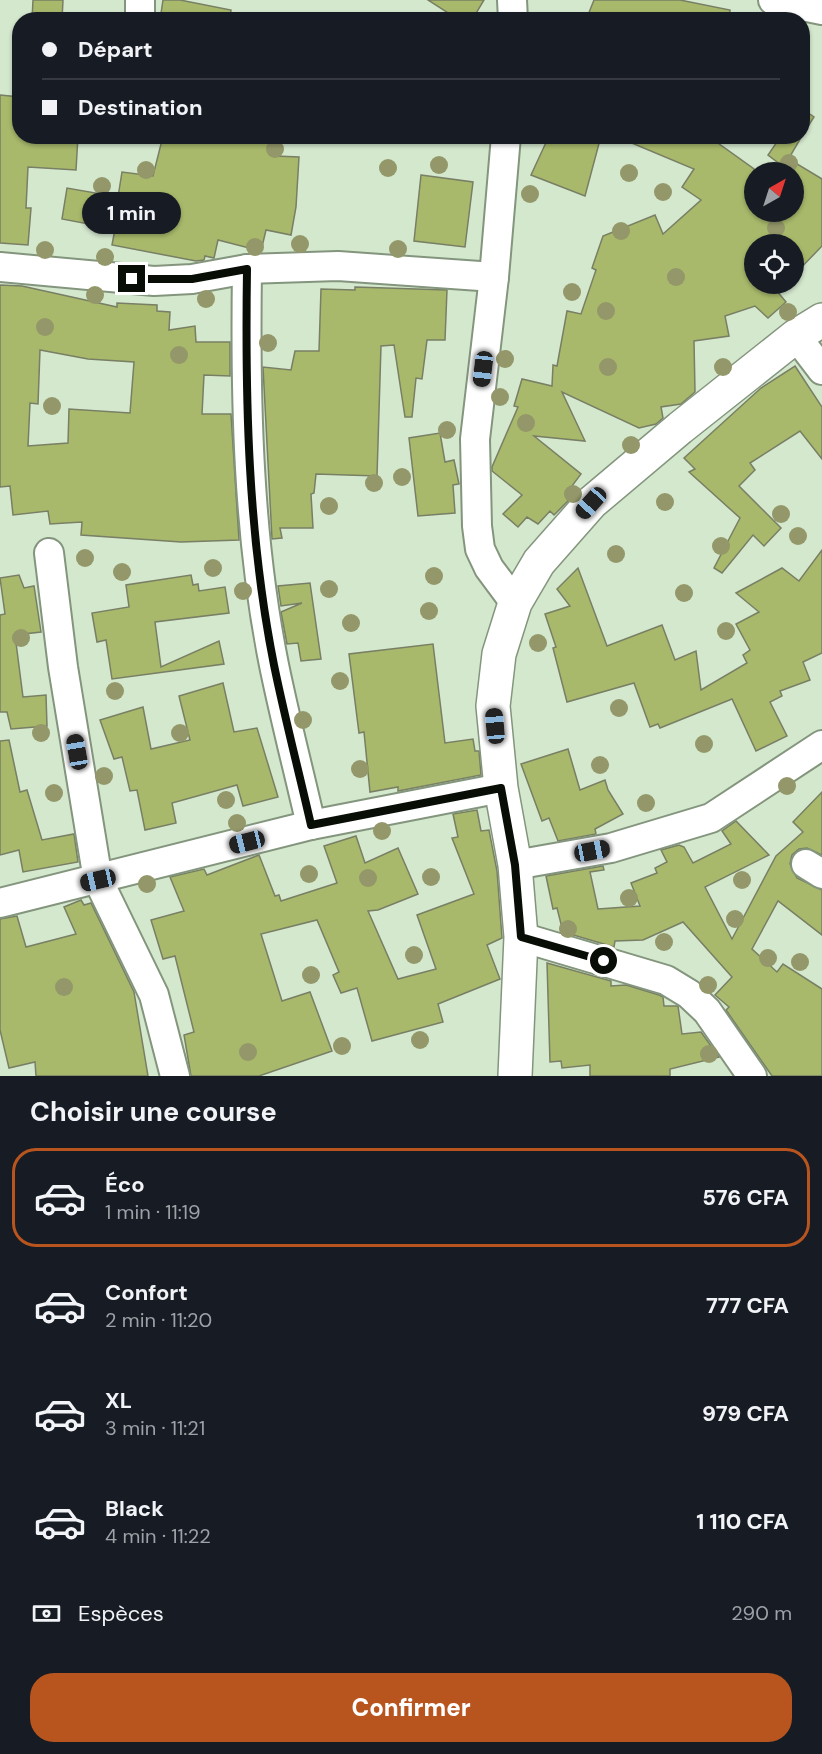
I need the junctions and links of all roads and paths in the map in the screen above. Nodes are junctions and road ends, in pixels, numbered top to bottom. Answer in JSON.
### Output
{"nodes":[{"id":1,"x":773,"y":0,"type":"edge"},
{"id":2,"x":822,"y":10,"type":"edge"},
{"id":3,"x":505,"y":144,"type":"edge"},
{"id":4,"x":0,"y":267,"type":"edge"},
{"id":5,"x":247,"y":269,"type":"junction"},
{"id":6,"x":494,"y":277,"type":"junction"},
{"id":7,"x":809,"y":328,"type":"edge"},
{"id":8,"x":822,"y":370,"type":"edge"},
{"id":9,"x":49,"y":553,"type":"dead end"},
{"id":10,"x":515,"y":603,"type":"junction"},
{"id":11,"x":822,"y":745,"type":"edge"},
{"id":12,"x":501,"y":788,"type":"junction"},
{"id":13,"x":311,"y":825,"type":"junction"},
{"id":14,"x":515,"y":865,"type":"junction"},
{"id":15,"x":98,"y":880,"type":"junction"},
{"id":16,"x":0,"y":903,"type":"edge"},
{"id":17,"x":521,"y":937,"type":"junction"},
{"id":18,"x":175,"y":1076,"type":"edge"},
{"id":19,"x":515,"y":1076,"type":"edge"},
{"id":20,"x":752,"y":1076,"type":"edge"}],
"edges":[{"from":1,"to":2,"type":"street"},
{"from":3,"to":6,"type":"street"},
{"from":4,"to":5,"type":"street"},
{"from":5,"to":6,"type":"street"},
{"from":5,"to":13,"type":"street"},
{"from":6,"to":10,"type":"street"},
{"from":7,"to":8,"type":"street"},
{"from":7,"to":10,"type":"main road"},
{"from":9,"to":15,"type":"street"},
{"from":10,"to":12,"type":"main road"},
{"from":11,"to":14,"type":"street"},
{"from":12,"to":13,"type":"street"},
{"from":12,"to":14,"type":"main road"},
{"from":13,"to":15,"type":"street"},
{"from":14,"to":17,"type":"main road"},
{"from":15,"to":16,"type":"street"},
{"from":15,"to":18,"type":"street"},
{"from":17,"to":19,"type":"main road"},
{"from":17,"to":20,"type":"street"}]}
